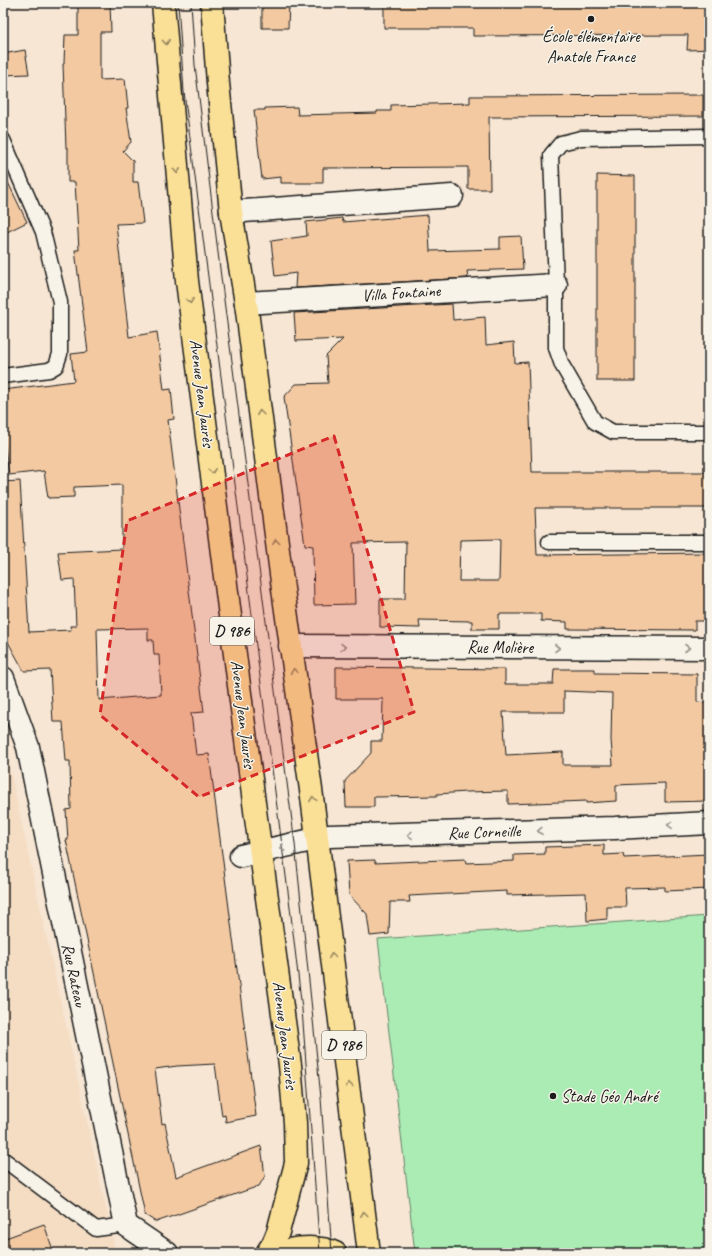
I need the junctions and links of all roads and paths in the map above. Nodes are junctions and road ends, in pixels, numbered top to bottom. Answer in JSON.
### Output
{"nodes":[{"id":1,"x":163,"y":3,"type":"edge"},
{"id":2,"x":212,"y":3,"type":"edge"},
{"id":3,"x":709,"y":136,"type":"edge"},
{"id":4,"x":3,"y":140,"type":"edge"},
{"id":5,"x":452,"y":196,"type":"dead end"},
{"id":6,"x":231,"y":212,"type":"junction"},
{"id":7,"x":556,"y":285,"type":"junction"},
{"id":8,"x":246,"y":304,"type":"junction"},
{"id":9,"x":3,"y":376,"type":"edge"},
{"id":10,"x":709,"y":432,"type":"edge"},
{"id":11,"x":550,"y":542,"type":"dead end"},
{"id":12,"x":709,"y":542,"type":"edge"},
{"id":13,"x":290,"y":646,"type":"junction"},
{"id":14,"x":709,"y":648,"type":"edge"},
{"id":15,"x":3,"y":678,"type":"edge"},
{"id":16,"x":709,"y":823,"type":"edge"},
{"id":17,"x":318,"y":838,"type":"junction"},
{"id":18,"x":251,"y":854,"type":"junction"},
{"id":19,"x":3,"y":1159,"type":"edge"},
{"id":20,"x":126,"y":1226,"type":"junction"},
{"id":21,"x":167,"y":1253,"type":"edge"},
{"id":22,"x":267,"y":1253,"type":"edge"},
{"id":23,"x":271,"y":1253,"type":"edge"},
{"id":24,"x":335,"y":1253,"type":"edge"},
{"id":25,"x":369,"y":1253,"type":"edge"}],
"edges":[{"from":1,"to":18,"type":"main road","name":"Avenue Jean Jaurès","number":"D 986","one_way":true},
{"from":2,"to":6,"type":"main road","number":"D 986"},
{"from":3,"to":7,"type":"lane"},
{"from":4,"to":9,"type":"lane"},
{"from":5,"to":6,"type":"street"},
{"from":6,"to":8,"type":"main road","number":"D 986"},
{"from":7,"to":8,"type":"street","name":"Villa Fontaine"},
{"from":7,"to":10,"type":"lane"},
{"from":13,"to":8,"type":"main road","number":"D 986","one_way":true},
{"from":11,"to":12,"type":"lane"},
{"from":13,"to":14,"type":"street","name":"Rue Molière","one_way":true},
{"from":17,"to":13,"type":"main road","number":"D 986","one_way":true},
{"from":15,"to":20,"type":"street","name":"Rue Rateau"},
{"from":16,"to":17,"type":"street","name":"Rue Corneille","one_way":true},
{"from":17,"to":18,"type":"street","name":"Rue Corneille","one_way":true},
{"from":25,"to":17,"type":"main road","number":"D 986","one_way":true},
{"from":18,"to":22,"type":"main road","name":"Avenue Jean Jaurès","number":"D 986"},
{"from":19,"to":20,"type":"lane"},
{"from":20,"to":21,"type":"street"},
{"from":23,"to":24,"type":"main road"}]}
